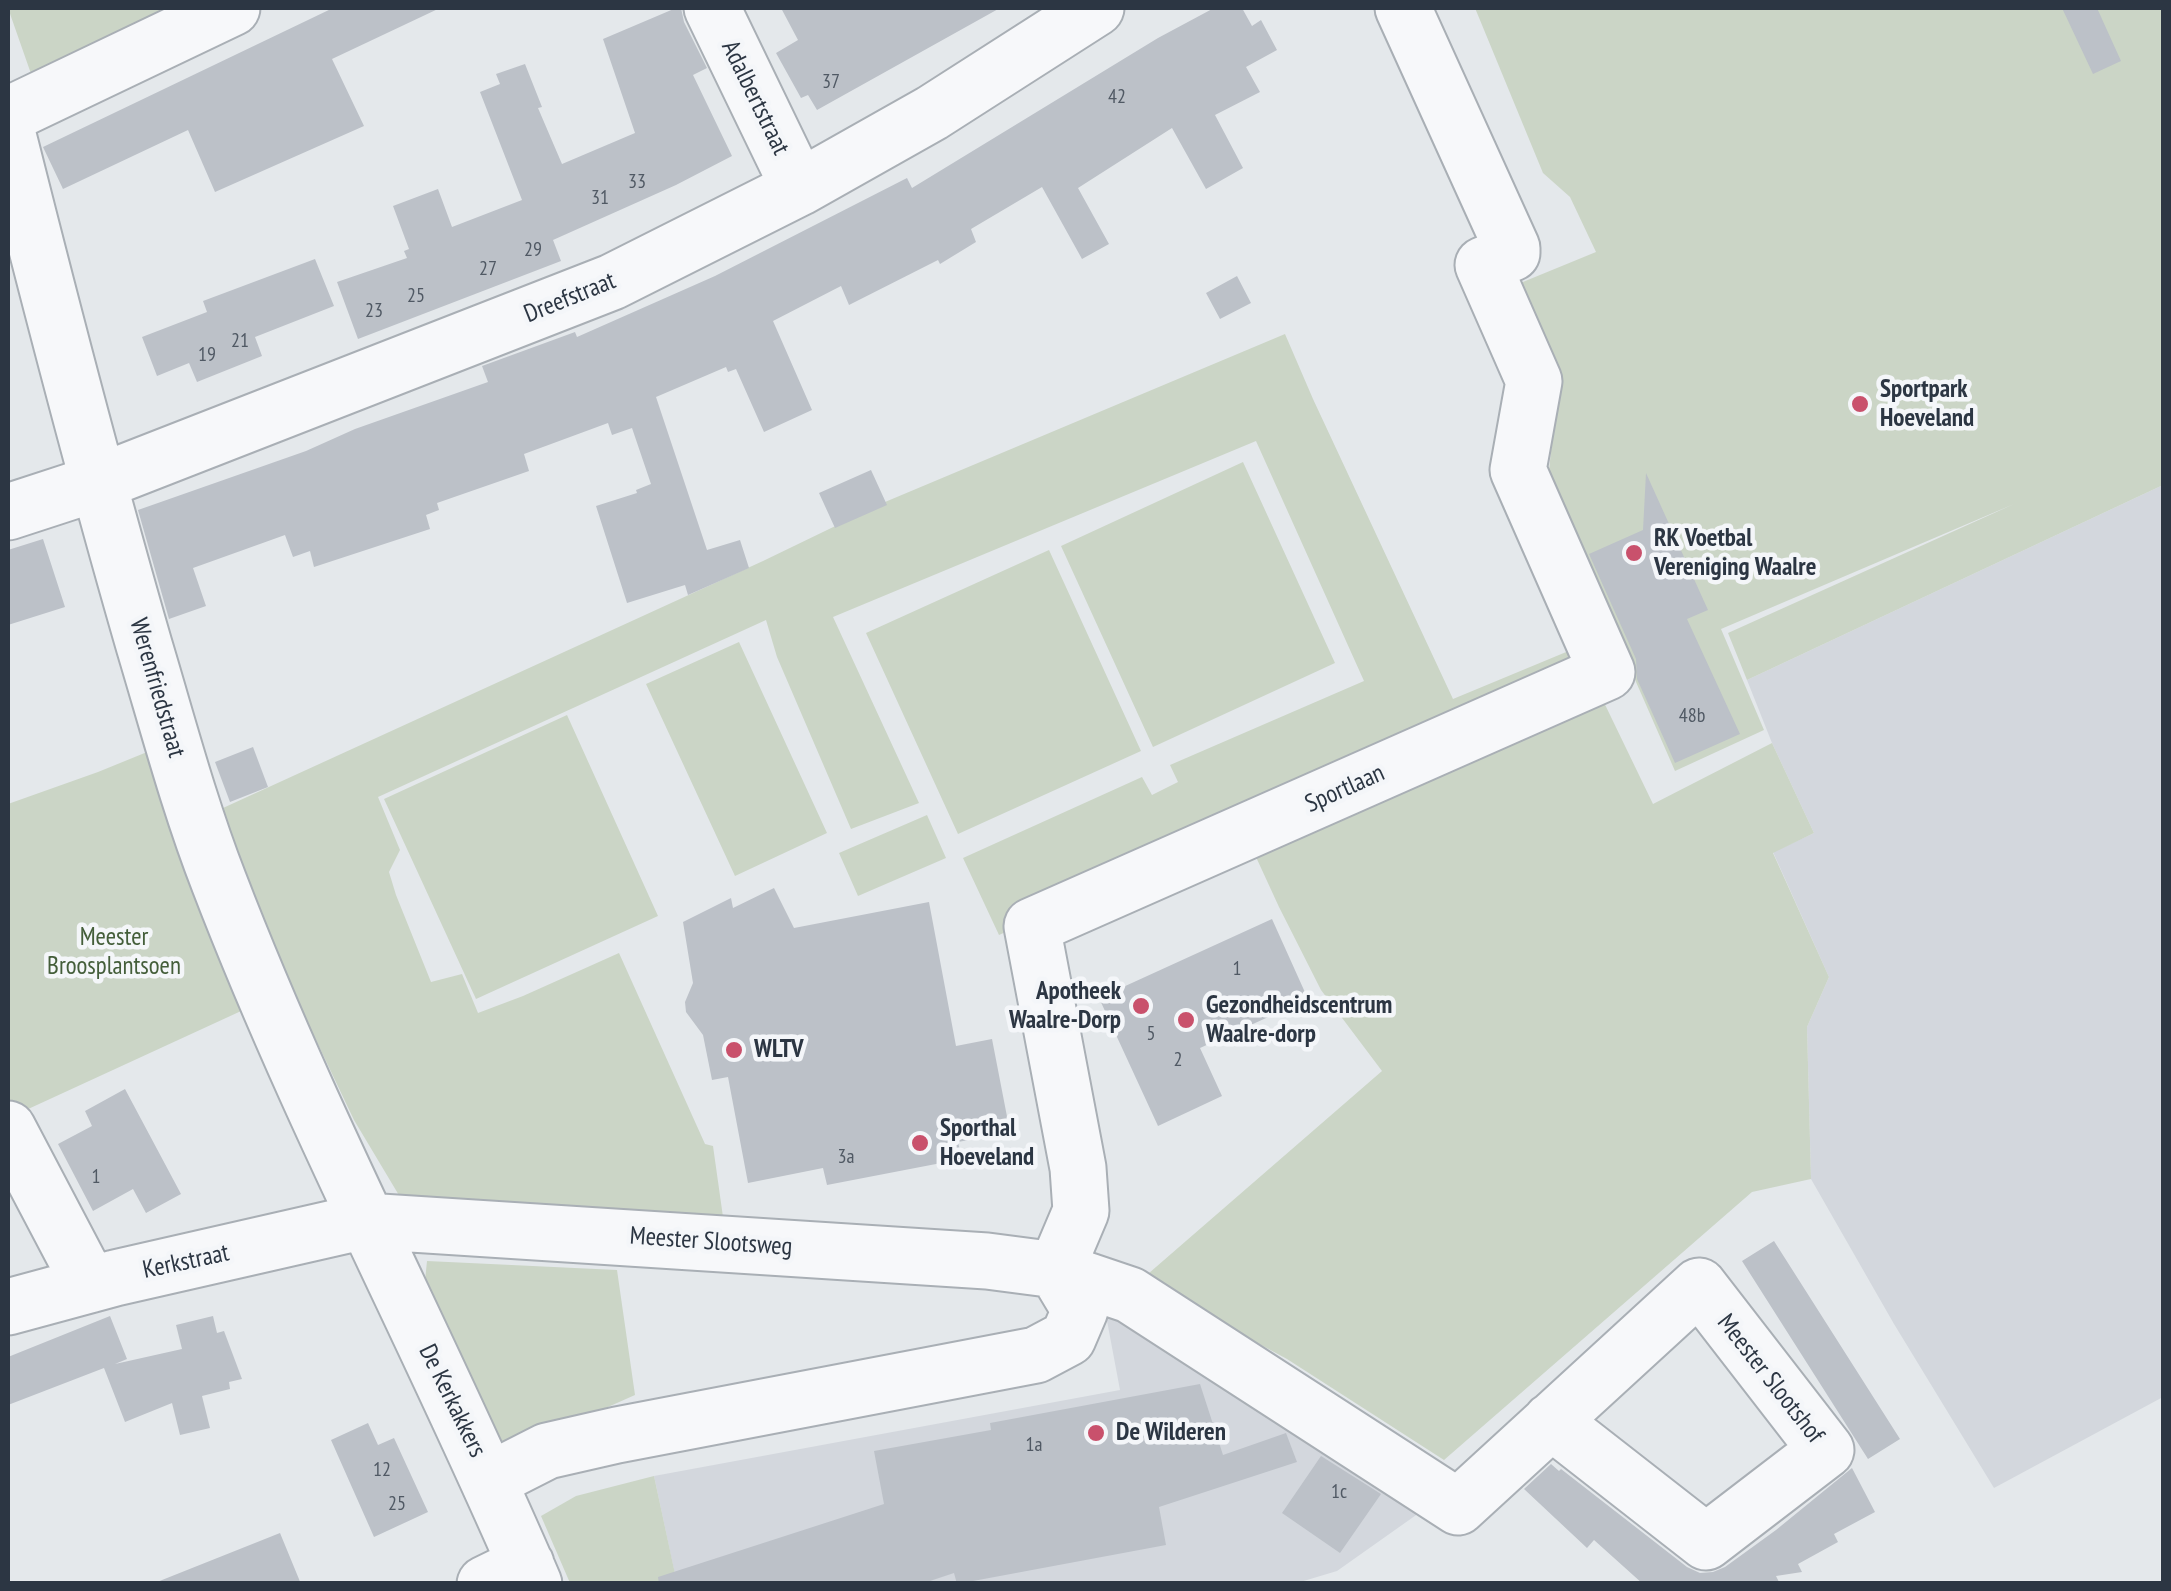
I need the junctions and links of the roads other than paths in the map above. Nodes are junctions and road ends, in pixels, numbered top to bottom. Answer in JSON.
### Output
{"nodes":[{"id":1,"x":232,"y":8,"type":"edge"},
{"id":2,"x":712,"y":8,"type":"edge"},
{"id":3,"x":1096,"y":8,"type":"edge"},
{"id":4,"x":1403,"y":8,"type":"edge"},
{"id":5,"x":8,"y":115,"type":"edge"},
{"id":6,"x":8,"y":135,"type":"edge"},
{"id":7,"x":799,"y":188,"type":"junction"},
{"id":8,"x":97,"y":483,"type":"junction"},
{"id":9,"x":8,"y":512,"type":"edge"},
{"id":10,"x":8,"y":1128,"type":"edge"},
{"id":11,"x":365,"y":1221,"type":"junction"},
{"id":12,"x":1056,"y":1270,"type":"junction"},
{"id":13,"x":90,"y":1285,"type":"junction"},
{"id":14,"x":8,"y":1307,"type":"edge"},
{"id":15,"x":1552,"y":1421,"type":"junction"},
{"id":16,"x":490,"y":1480,"type":"junction"},
{"id":17,"x":1458,"y":1507,"type":"joint"},
{"id":18,"x":515,"y":1577,"type":"edge"}],
"edges":[{"from":1,"to":5,"type":"street"},
{"from":2,"to":7,"type":"street","name":"Adalbertstraat"},
{"from":3,"to":7,"type":"street","name":"Dreefstraat"},
{"from":4,"to":12,"type":"street","name":"Sportlaan"},
{"from":6,"to":8,"type":"street","name":"Werenfriedstraat"},
{"from":7,"to":8,"type":"street","name":"Dreefstraat"},
{"from":8,"to":9,"type":"street","name":"Dreefstraat"},
{"from":8,"to":11,"type":"street","name":"Werenfriedstraat"},
{"from":10,"to":13,"type":"street"},
{"from":11,"to":12,"type":"street","name":"Meester Slootsweg"},
{"from":11,"to":13,"type":"street","name":"Kerkstraat"},
{"from":11,"to":16,"type":"street","name":"De Kerkakkers"},
{"from":12,"to":16,"type":"street"},
{"from":12,"to":17,"type":"street","name":"Meester Slootsweg"},
{"from":13,"to":14,"type":"street","name":"Kerkstraat"},
{"from":15,"to":15,"type":"street","name":"Meester Slootshof"},
{"from":15,"to":17,"type":"street","name":"Meester Slootshof"},
{"from":16,"to":18,"type":"street","name":"De Kerkakkers"}]}
